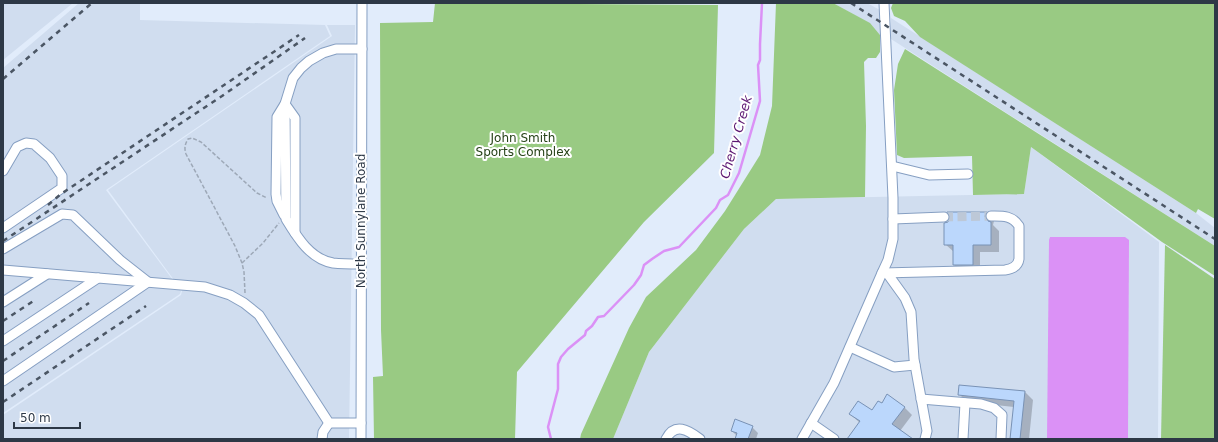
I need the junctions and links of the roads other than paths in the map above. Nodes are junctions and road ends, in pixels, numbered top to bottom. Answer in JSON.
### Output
{"nodes":[{"id":1,"x":362,"y":3,"type":"edge"},
{"id":2,"x":884,"y":3,"type":"edge"},
{"id":3,"x":362,"y":49,"type":"junction"},
{"id":4,"x":285,"y":104,"type":"junction"},
{"id":5,"x":892,"y":166,"type":"junction"},
{"id":6,"x":3,"y":171,"type":"edge"},
{"id":7,"x":968,"y":174,"type":"dead end"},
{"id":8,"x":991,"y":216,"type":"tunnel mouth"},
{"id":9,"x":285,"y":217,"type":"junction"},
{"id":10,"x":944,"y":217,"type":"tunnel mouth"},
{"id":11,"x":893,"y":219,"type":"junction"},
{"id":12,"x":3,"y":228,"type":"edge"},
{"id":13,"x":295,"y":234,"type":"junction"},
{"id":14,"x":3,"y":249,"type":"edge"},
{"id":15,"x":361,"y":264,"type":"junction"},
{"id":16,"x":3,"y":270,"type":"edge"},
{"id":17,"x":885,"y":273,"type":"junction"},
{"id":18,"x":48,"y":274,"type":"junction"},
{"id":19,"x":98,"y":278,"type":"junction"},
{"id":20,"x":148,"y":282,"type":"junction"},
{"id":21,"x":3,"y":302,"type":"edge"},
{"id":22,"x":3,"y":341,"type":"edge"},
{"id":23,"x":850,"y":347,"type":"junction"},
{"id":24,"x":915,"y":365,"type":"junction"},
{"id":25,"x":3,"y":381,"type":"edge"},
{"id":26,"x":921,"y":400,"type":"junction"},
{"id":27,"x":965,"y":403,"type":"junction"},
{"id":28,"x":329,"y":423,"type":"junction"},
{"id":29,"x":361,"y":423,"type":"junction"},
{"id":30,"x":811,"y":423,"type":"junction"},
{"id":31,"x":322,"y":439,"type":"edge"},
{"id":32,"x":361,"y":439,"type":"edge"},
{"id":33,"x":666,"y":439,"type":"edge"},
{"id":34,"x":700,"y":439,"type":"edge"},
{"id":35,"x":802,"y":439,"type":"edge"},
{"id":36,"x":834,"y":439,"type":"edge"},
{"id":37,"x":925,"y":439,"type":"edge"},
{"id":38,"x":963,"y":439,"type":"edge"},
{"id":39,"x":1001,"y":439,"type":"edge"}],
"edges":[{"from":1,"to":3,"type":"street","name":"North Sunnylane Road"},
{"from":2,"to":5,"type":"street"},
{"from":3,"to":4,"type":"street"},
{"from":3,"to":15,"type":"street","name":"North Sunnylane Road"},
{"from":4,"to":9,"type":"street"},
{"from":4,"to":9,"type":"street"},
{"from":4,"to":13,"type":"street"},
{"from":5,"to":7,"type":"street"},
{"from":5,"to":11,"type":"street"},
{"from":6,"to":12,"type":"street"},
{"from":8,"to":17,"type":"street"},
{"from":9,"to":13,"type":"street"},
{"from":10,"to":11,"type":"street"},
{"from":11,"to":17,"type":"street"},
{"from":13,"to":15,"type":"street"},
{"from":14,"to":20,"type":"street"},
{"from":15,"to":29,"type":"street","name":"North Sunnylane Road"},
{"from":16,"to":18,"type":"street"},
{"from":17,"to":23,"type":"street"},
{"from":17,"to":24,"type":"street"},
{"from":18,"to":19,"type":"street"},
{"from":18,"to":21,"type":"street"},
{"from":19,"to":20,"type":"street"},
{"from":19,"to":22,"type":"street"},
{"from":20,"to":25,"type":"street"},
{"from":20,"to":28,"type":"street"},
{"from":23,"to":24,"type":"street"},
{"from":23,"to":30,"type":"street"},
{"from":24,"to":26,"type":"street"},
{"from":26,"to":27,"type":"street"},
{"from":26,"to":37,"type":"street"},
{"from":27,"to":38,"type":"street"},
{"from":27,"to":39,"type":"street"},
{"from":28,"to":29,"type":"street"},
{"from":28,"to":31,"type":"street"},
{"from":29,"to":32,"type":"street","name":"North Sunnylane Road"},
{"from":30,"to":35,"type":"street"},
{"from":30,"to":36,"type":"street"},
{"from":33,"to":34,"type":"street"}]}
